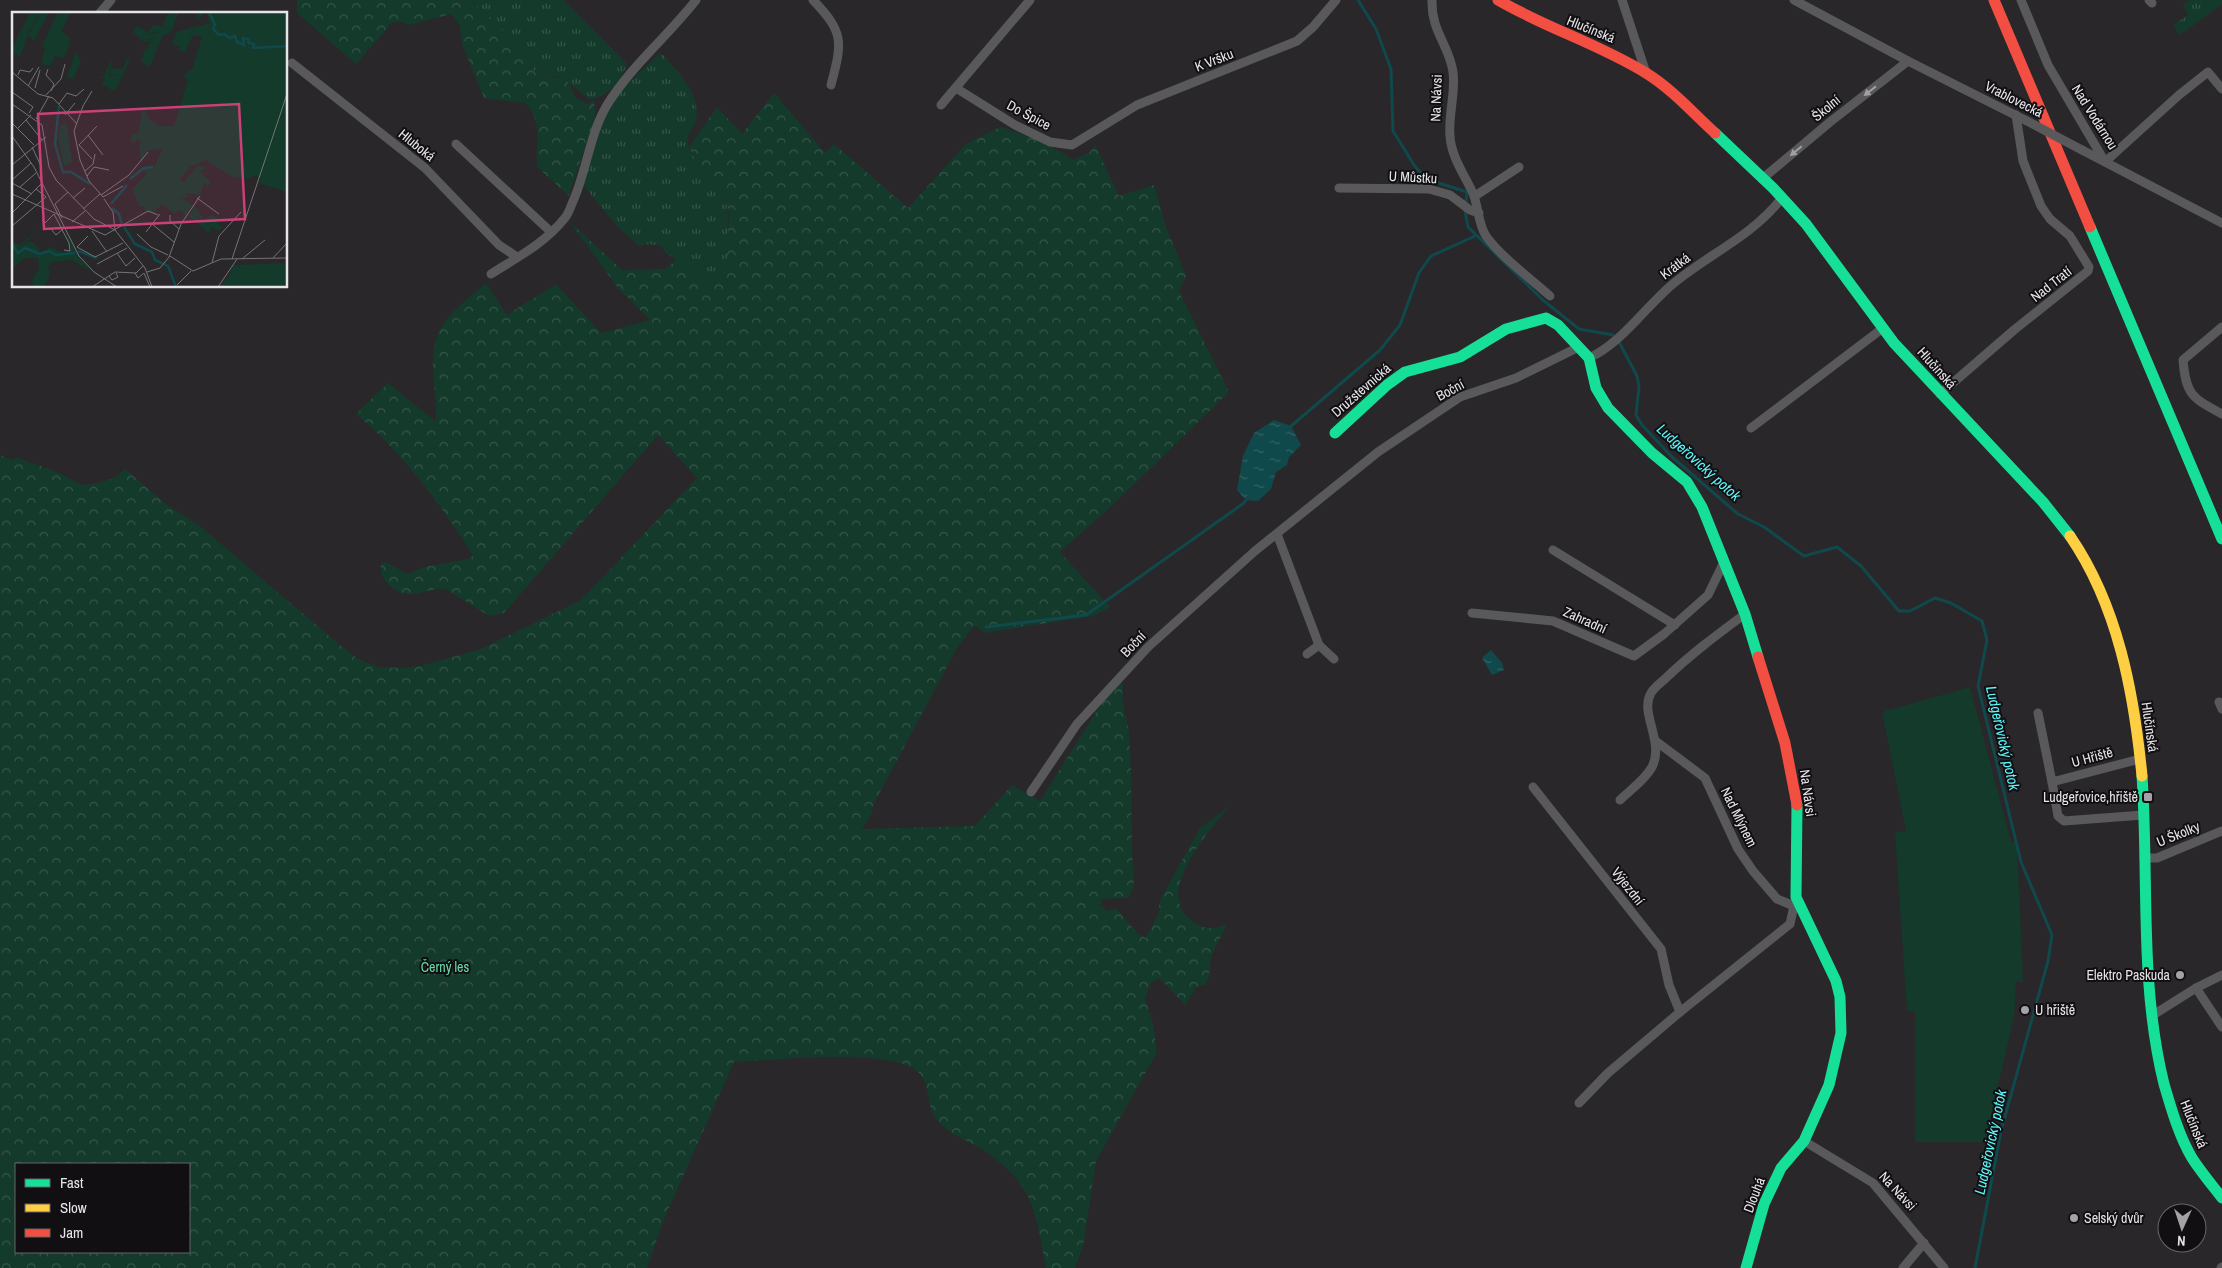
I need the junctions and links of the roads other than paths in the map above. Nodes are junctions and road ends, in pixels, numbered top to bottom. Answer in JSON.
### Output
{"nodes":[{"id":1,"x":111,"y":0,"type":"edge"},
{"id":2,"x":696,"y":0,"type":"edge"},
{"id":3,"x":812,"y":0,"type":"edge"},
{"id":4,"x":1030,"y":0,"type":"edge"},
{"id":5,"x":1336,"y":0,"type":"edge"},
{"id":6,"x":1432,"y":0,"type":"edge"},
{"id":7,"x":1498,"y":0,"type":"edge"},
{"id":8,"x":1622,"y":0,"type":"edge"},
{"id":9,"x":1794,"y":0,"type":"edge"},
{"id":10,"x":1994,"y":0,"type":"edge"},
{"id":11,"x":2021,"y":0,"type":"edge"},
{"id":12,"x":101,"y":12,"type":"edge"},
{"id":13,"x":1908,"y":61,"type":"junction"},
{"id":14,"x":292,"y":64,"type":"dead end"},
{"id":15,"x":1645,"y":70,"type":"junction"},
{"id":16,"x":831,"y":86,"type":"dead end"},
{"id":17,"x":956,"y":88,"type":"junction"},
{"id":18,"x":2222,"y":89,"type":"edge"},
{"id":19,"x":940,"y":105,"type":"dead end"},
{"id":20,"x":2016,"y":116,"type":"junction"},
{"id":21,"x":1092,"y":132,"type":"joint"},
{"id":22,"x":456,"y":144,"type":"dead end"},
{"id":23,"x":2106,"y":162,"type":"junction"},
{"id":24,"x":1519,"y":167,"type":"dead end"},
{"id":25,"x":1762,"y":179,"type":"junction"},
{"id":26,"x":1339,"y":188,"type":"dead end"},
{"id":27,"x":1475,"y":196,"type":"junction"},
{"id":28,"x":1781,"y":199,"type":"junction"},
{"id":29,"x":1471,"y":209,"type":"junction"},
{"id":30,"x":2222,"y":223,"type":"edge"},
{"id":31,"x":551,"y":232,"type":"junction"},
{"id":32,"x":517,"y":257,"type":"junction"},
{"id":33,"x":491,"y":274,"type":"dead end"},
{"id":34,"x":1550,"y":296,"type":"dead end"},
{"id":35,"x":2222,"y":327,"type":"edge"},
{"id":36,"x":1883,"y":328,"type":"junction"},
{"id":37,"x":1579,"y":348,"type":"junction"},
{"id":38,"x":1589,"y":358,"type":"junction"},
{"id":39,"x":1940,"y":394,"type":"junction"},
{"id":40,"x":2222,"y":414,"type":"edge"},
{"id":41,"x":1751,"y":428,"type":"dead end"},
{"id":42,"x":1335,"y":433,"type":"dead end"},
{"id":43,"x":1276,"y":534,"type":"junction"},
{"id":44,"x":2222,"y":539,"type":"edge"},
{"id":45,"x":1553,"y":550,"type":"dead end"},
{"id":46,"x":1724,"y":562,"type":"junction"},
{"id":47,"x":1472,"y":613,"type":"dead end"},
{"id":48,"x":1745,"y":614,"type":"junction"},
{"id":49,"x":1675,"y":625,"type":"junction"},
{"id":50,"x":1319,"y":645,"type":"junction"},
{"id":51,"x":1307,"y":654,"type":"dead end"},
{"id":52,"x":1334,"y":659,"type":"dead end"},
{"id":53,"x":2038,"y":713,"type":"dead end"},
{"id":54,"x":1657,"y":742,"type":"junction"},
{"id":55,"x":2140,"y":759,"type":"junction"},
{"id":56,"x":2052,"y":782,"type":"junction"},
{"id":57,"x":1533,"y":788,"type":"dead end"},
{"id":58,"x":1031,"y":792,"type":"dead end"},
{"id":59,"x":1620,"y":800,"type":"dead end"},
{"id":60,"x":2143,"y":815,"type":"junction"},
{"id":61,"x":2222,"y":831,"type":"edge"},
{"id":62,"x":2144,"y":858,"type":"junction"},
{"id":63,"x":1795,"y":901,"type":"junction"},
{"id":64,"x":2222,"y":975,"type":"edge"},
{"id":65,"x":2196,"y":988,"type":"junction"},
{"id":66,"x":1680,"y":1012,"type":"junction"},
{"id":67,"x":2153,"y":1015,"type":"junction"},
{"id":68,"x":2222,"y":1027,"type":"edge"},
{"id":69,"x":1578,"y":1103,"type":"dead end"},
{"id":70,"x":1804,"y":1140,"type":"junction"},
{"id":71,"x":2222,"y":1198,"type":"edge"},
{"id":72,"x":1924,"y":1243,"type":"junction"},
{"id":73,"x":1746,"y":1268,"type":"edge"},
{"id":74,"x":1903,"y":1268,"type":"edge"},
{"id":75,"x":1944,"y":1268,"type":"edge"}],
"edges":[{"from":1,"to":12,"type":"street"},
{"from":2,"to":31,"type":"street"},
{"from":3,"to":16,"type":"street"},
{"from":4,"to":17,"type":"street"},
{"from":5,"to":21,"type":"street","name":"K Vršku"},
{"from":6,"to":27,"type":"street","name":"Na Návsi"},
{"from":7,"to":15,"type":"street","name":"Hlučínská"},
{"from":8,"to":15,"type":"street","name":"Hlučínská"},
{"from":9,"to":13,"type":"street","name":"Vrablovecká"},
{"from":10,"to":44,"type":"street"},
{"from":11,"to":23,"type":"street","name":"Nad Vodárnou"},
{"from":13,"to":20,"type":"street","name":"Vrablovecká"},
{"from":13,"to":25,"type":"street","name":"Školní","one_way":true},
{"from":14,"to":32,"type":"street","name":"Hluboká"},
{"from":15,"to":25,"type":"street","name":"Hlučínská"},
{"from":17,"to":19,"type":"street"},
{"from":17,"to":21,"type":"street","name":"Do Špice"},
{"from":18,"to":23,"type":"street","name":"Nad Vodárnou"},
{"from":20,"to":23,"type":"street","name":"Vrablovecká","bridge":true},
{"from":20,"to":39,"type":"street","name":"Nad Tratí"},
{"from":22,"to":31,"type":"street","name":"Hluboká"},
{"from":23,"to":30,"type":"street","name":"Vrablovecká"},
{"from":24,"to":27,"type":"street"},
{"from":25,"to":28,"type":"street","name":"Hlučínská"},
{"from":26,"to":29,"type":"street","name":"U Můstku"},
{"from":27,"to":29,"type":"street","name":"Na Návsi"},
{"from":28,"to":36,"type":"street","name":"Hlučínská"},
{"from":28,"to":38,"type":"street","name":"Krátká"},
{"from":29,"to":34,"type":"street","name":"Na Návsi"},
{"from":31,"to":32,"type":"street"},
{"from":32,"to":33,"type":"street"},
{"from":35,"to":40,"type":"street"},
{"from":36,"to":39,"type":"street","name":"Hlučínská"},
{"from":36,"to":41,"type":"street"},
{"from":37,"to":38,"type":"street"},
{"from":37,"to":42,"type":"street","name":"Družstevnická"},
{"from":37,"to":43,"type":"street","name":"Boční"},
{"from":38,"to":46,"type":"street","name":"Na Návsi"},
{"from":39,"to":55,"type":"street","name":"Hlučínská"},
{"from":43,"to":50,"type":"street"},
{"from":43,"to":58,"type":"street","name":"Boční"},
{"from":45,"to":49,"type":"street"},
{"from":46,"to":48,"type":"street","name":"Na Návsi"},
{"from":46,"to":49,"type":"street","name":"Zahradní"},
{"from":47,"to":49,"type":"street","name":"Zahradní"},
{"from":48,"to":54,"type":"street"},
{"from":48,"to":63,"type":"street","name":"Na Návsi"},
{"from":50,"to":51,"type":"street"},
{"from":50,"to":52,"type":"street"},
{"from":53,"to":56,"type":"street"},
{"from":54,"to":59,"type":"street"},
{"from":54,"to":63,"type":"street","name":"Nad Mlýnem"},
{"from":55,"to":56,"type":"street","name":"U Hřiště"},
{"from":55,"to":60,"type":"street","name":"Hlučínská"},
{"from":56,"to":60,"type":"street"},
{"from":57,"to":66,"type":"street","name":"Výjezdní"},
{"from":60,"to":62,"type":"street","name":"Hlučínská"},
{"from":61,"to":62,"type":"street","name":"U Školky"},
{"from":62,"to":67,"type":"street","name":"Hlučínská"},
{"from":63,"to":66,"type":"street"},
{"from":63,"to":70,"type":"street","name":"Na Návsi"},
{"from":64,"to":65,"type":"street"},
{"from":65,"to":67,"type":"street"},
{"from":65,"to":68,"type":"street"},
{"from":66,"to":69,"type":"street"},
{"from":67,"to":71,"type":"street","name":"Hlučínská"},
{"from":70,"to":72,"type":"street","name":"Na Návsi"},
{"from":70,"to":73,"type":"street","name":"Dlouhá"},
{"from":72,"to":74,"type":"street"},
{"from":72,"to":75,"type":"street","name":"Na Návsi"}]}
